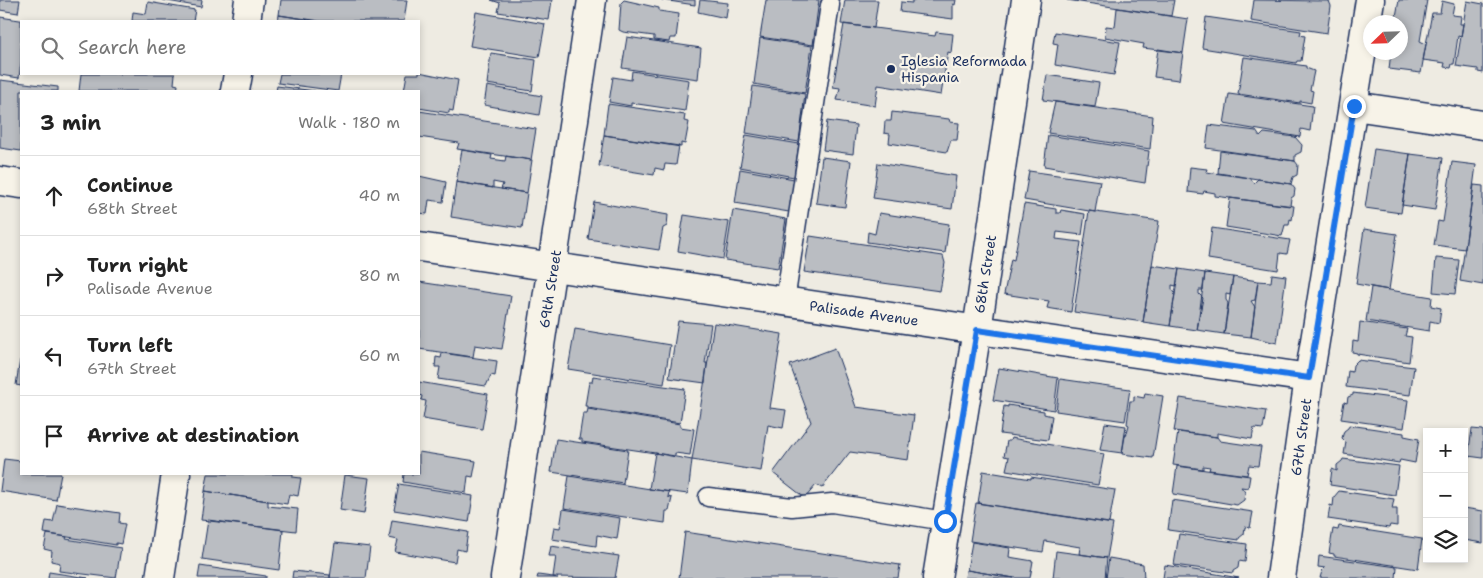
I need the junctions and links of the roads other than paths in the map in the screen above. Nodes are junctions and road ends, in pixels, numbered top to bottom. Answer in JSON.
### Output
{"nodes":[{"id":1,"x":249,"y":0,"type":"edge"},
{"id":2,"x":592,"y":0,"type":"edge"},
{"id":3,"x":1026,"y":0,"type":"edge"},
{"id":4,"x":1370,"y":0,"type":"edge"},
{"id":5,"x":830,"y":5,"type":"dead end"},
{"id":6,"x":246,"y":20,"type":"edge"},
{"id":7,"x":238,"y":75,"type":"edge"},
{"id":8,"x":235,"y":90,"type":"edge"},
{"id":9,"x":1354,"y":106,"type":"junction"},
{"id":10,"x":1483,"y":124,"type":"edge"},
{"id":11,"x":0,"y":181,"type":"edge"},
{"id":12,"x":20,"y":184,"type":"edge"},
{"id":13,"x":420,"y":247,"type":"edge"},
{"id":14,"x":553,"y":268,"type":"junction"},
{"id":15,"x":785,"y":301,"type":"junction"},
{"id":16,"x":977,"y":330,"type":"junction"},
{"id":17,"x":1309,"y":378,"type":"junction"},
{"id":18,"x":176,"y":475,"type":"edge"},
{"id":19,"x":708,"y":497,"type":"dead end"},
{"id":20,"x":945,"y":521,"type":"junction"},
{"id":21,"x":160,"y":578,"type":"edge"},
{"id":22,"x":505,"y":578,"type":"edge"},
{"id":23,"x":937,"y":578,"type":"edge"},
{"id":24,"x":1281,"y":578,"type":"edge"}],
"edges":[{"from":1,"to":6,"type":"street"},
{"from":2,"to":14,"type":"street","name":"69th Street"},
{"from":3,"to":16,"type":"street","name":"68th Street"},
{"from":4,"to":9,"type":"street","name":"67th Street"},
{"from":5,"to":15,"type":"lane"},
{"from":7,"to":8,"type":"street"},
{"from":9,"to":10,"type":"street"},
{"from":9,"to":17,"type":"street","name":"67th Street"},
{"from":11,"to":12,"type":"street"},
{"from":13,"to":14,"type":"street","name":"Palisade Avenue"},
{"from":14,"to":15,"type":"street","name":"Palisade Avenue"},
{"from":14,"to":22,"type":"street","name":"69th Street"},
{"from":15,"to":16,"type":"street","name":"Palisade Avenue"},
{"from":16,"to":17,"type":"street","name":"Palisade Avenue"},
{"from":16,"to":20,"type":"street","name":"68th Street"},
{"from":17,"to":24,"type":"street","name":"67th Street"},
{"from":18,"to":21,"type":"street"},
{"from":19,"to":20,"type":"lane"},
{"from":20,"to":23,"type":"street","name":"68th Street"}]}
